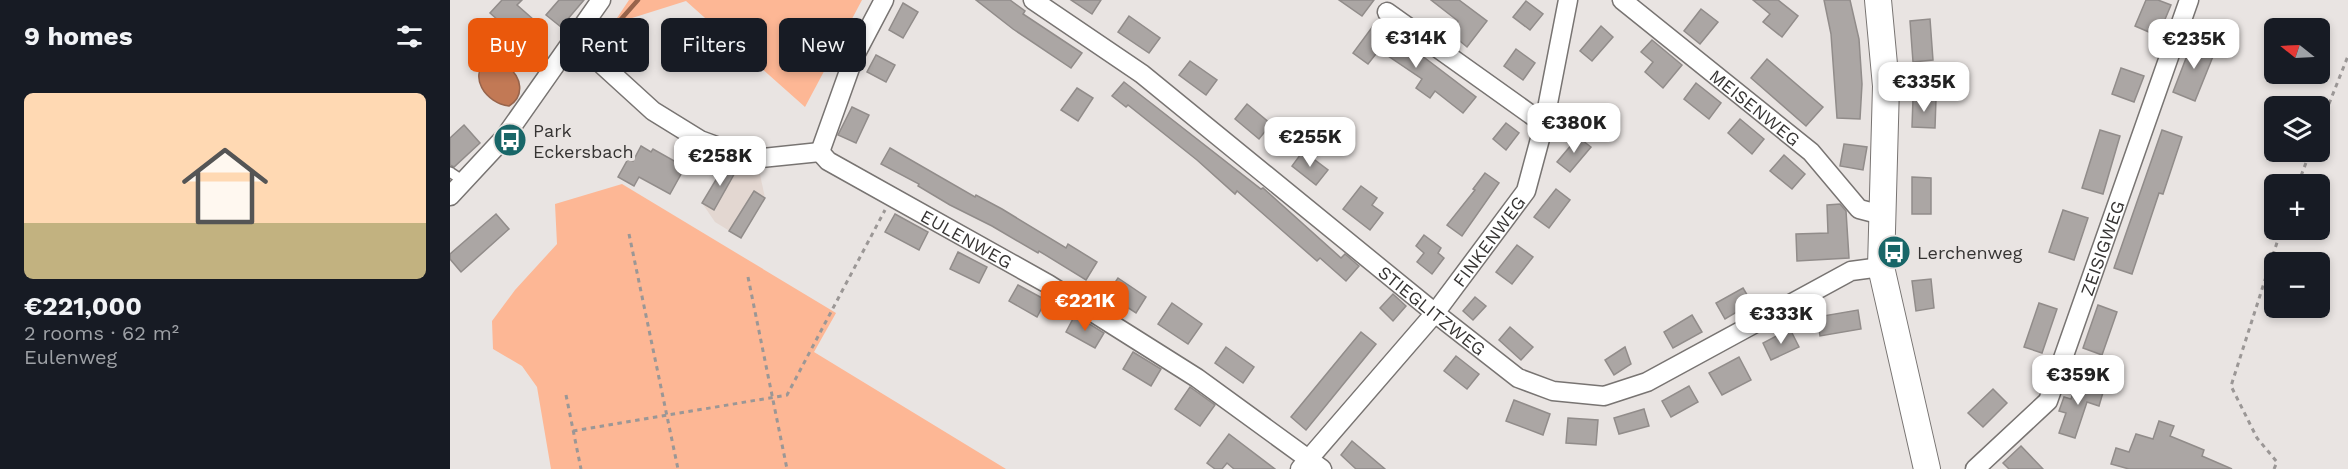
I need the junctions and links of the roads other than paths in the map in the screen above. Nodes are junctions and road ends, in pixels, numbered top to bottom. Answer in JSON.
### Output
{"nodes":[{"id":1,"x":601,"y":0,"type":"edge"},
{"id":2,"x":884,"y":0,"type":"edge"},
{"id":3,"x":1033,"y":0,"type":"edge"},
{"id":4,"x":1568,"y":0,"type":"edge"},
{"id":5,"x":1622,"y":0,"type":"edge"},
{"id":6,"x":1878,"y":0,"type":"edge"},
{"id":7,"x":2189,"y":0,"type":"edge"},
{"id":8,"x":1387,"y":12,"type":"dead end"},
{"id":9,"x":589,"y":18,"type":"edge"},
{"id":10,"x":560,"y":59,"type":"edge"},
{"id":11,"x":610,"y":72,"type":"edge"},
{"id":12,"x":1544,"y":124,"type":"junction"},
{"id":13,"x":820,"y":152,"type":"junction"},
{"id":14,"x":457,"y":177,"type":"edge"},
{"id":15,"x":450,"y":196,"type":"edge"},
{"id":16,"x":1882,"y":215,"type":"junction"},
{"id":17,"x":1881,"y":267,"type":"junction"},
{"id":18,"x":1435,"y":313,"type":"junction"},
{"id":19,"x":1310,"y":465,"type":"edge"},
{"id":20,"x":1927,"y":469,"type":"edge"},
{"id":21,"x":1975,"y":469,"type":"edge"}],
"edges":[{"from":1,"to":9,"type":"street"},
{"from":2,"to":13,"type":"street"},
{"from":3,"to":18,"type":"street","name":"STIEGLITZWEG"},
{"from":4,"to":12,"type":"street","name":"FINKENWEG"},
{"from":5,"to":16,"type":"street","name":"MEISENWEG"},
{"from":6,"to":16,"type":"street"},
{"from":7,"to":21,"type":"street","name":"ZEISIGWEG"},
{"from":8,"to":12,"type":"street"},
{"from":10,"to":14,"type":"street"},
{"from":11,"to":13,"type":"street"},
{"from":12,"to":18,"type":"street","name":"FINKENWEG"},
{"from":13,"to":19,"type":"street","name":"EULENWEG"},
{"from":14,"to":15,"type":"street"},
{"from":16,"to":17,"type":"street"},
{"from":17,"to":18,"type":"street","name":"STIEGLITZWEG"},
{"from":17,"to":20,"type":"street"},
{"from":18,"to":19,"type":"street","name":"FINKENWEG"}]}
